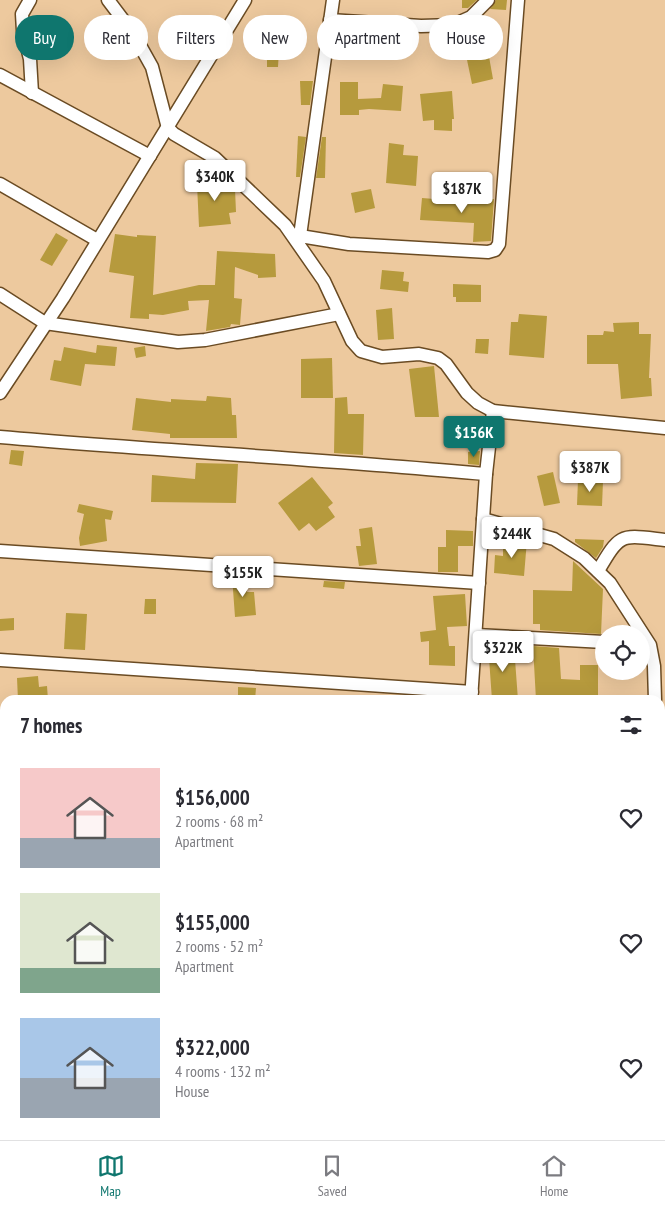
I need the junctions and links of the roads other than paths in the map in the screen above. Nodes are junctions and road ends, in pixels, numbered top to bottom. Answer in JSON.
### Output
{"nodes":[{"id":1,"x":30,"y":0,"type":"edge"},
{"id":2,"x":108,"y":0,"type":"edge"},
{"id":3,"x":245,"y":0,"type":"edge"},
{"id":4,"x":333,"y":0,"type":"edge"},
{"id":5,"x":488,"y":0,"type":"edge"},
{"id":6,"x":518,"y":0,"type":"edge"},
{"id":7,"x":331,"y":15,"type":"edge"},
{"id":8,"x":419,"y":26,"type":"edge"},
{"id":9,"x":325,"y":60,"type":"edge"},
{"id":10,"x":0,"y":75,"type":"edge"},
{"id":11,"x":32,"y":93,"type":"junction"},
{"id":12,"x":168,"y":128,"type":"junction"},
{"id":13,"x":150,"y":156,"type":"junction"},
{"id":14,"x":0,"y":184,"type":"edge"},
{"id":15,"x":97,"y":240,"type":"junction"},
{"id":16,"x":300,"y":241,"type":"junction"},
{"id":17,"x":0,"y":294,"type":"edge"},
{"id":18,"x":339,"y":314,"type":"junction"},
{"id":19,"x":45,"y":323,"type":"junction"},
{"id":20,"x":0,"y":393,"type":"edge"},
{"id":21,"x":493,"y":412,"type":"junction"},
{"id":22,"x":665,"y":428,"type":"edge"},
{"id":23,"x":0,"y":437,"type":"edge"},
{"id":24,"x":486,"y":474,"type":"junction"},
{"id":25,"x":483,"y":519,"type":"junction"},
{"id":26,"x":665,"y":540,"type":"edge"},
{"id":27,"x":0,"y":551,"type":"edge"},
{"id":28,"x":598,"y":571,"type":"junction"},
{"id":29,"x":479,"y":583,"type":"junction"},
{"id":30,"x":635,"y":625,"type":"edge"},
{"id":31,"x":476,"y":635,"type":"junction"},
{"id":32,"x":595,"y":642,"type":"edge"},
{"id":33,"x":650,"y":655,"type":"edge"},
{"id":34,"x":0,"y":660,"type":"edge"},
{"id":35,"x":458,"y":695,"type":"edge"},
{"id":36,"x":471,"y":695,"type":"edge"},
{"id":37,"x":655,"y":695,"type":"edge"}],
"edges":[{"from":1,"to":11,"type":"street"},
{"from":2,"to":12,"type":"street"},
{"from":3,"to":12,"type":"street"},
{"from":4,"to":7,"type":"street"},
{"from":5,"to":8,"type":"street"},
{"from":6,"to":16,"type":"street"},
{"from":9,"to":16,"type":"street"},
{"from":10,"to":11,"type":"street"},
{"from":11,"to":13,"type":"street"},
{"from":12,"to":13,"type":"street"},
{"from":12,"to":16,"type":"street"},
{"from":13,"to":15,"type":"street"},
{"from":14,"to":15,"type":"street"},
{"from":15,"to":19,"type":"street"},
{"from":16,"to":18,"type":"street"},
{"from":17,"to":19,"type":"street"},
{"from":18,"to":19,"type":"street"},
{"from":18,"to":21,"type":"street"},
{"from":19,"to":20,"type":"street"},
{"from":21,"to":22,"type":"street"},
{"from":21,"to":24,"type":"street"},
{"from":23,"to":24,"type":"street"},
{"from":24,"to":25,"type":"street"},
{"from":25,"to":28,"type":"street"},
{"from":25,"to":29,"type":"street"},
{"from":26,"to":28,"type":"street"},
{"from":27,"to":29,"type":"street"},
{"from":28,"to":30,"type":"street"},
{"from":29,"to":31,"type":"street"},
{"from":31,"to":32,"type":"street"},
{"from":31,"to":36,"type":"street"},
{"from":33,"to":37,"type":"street"},
{"from":34,"to":35,"type":"street"}]}
